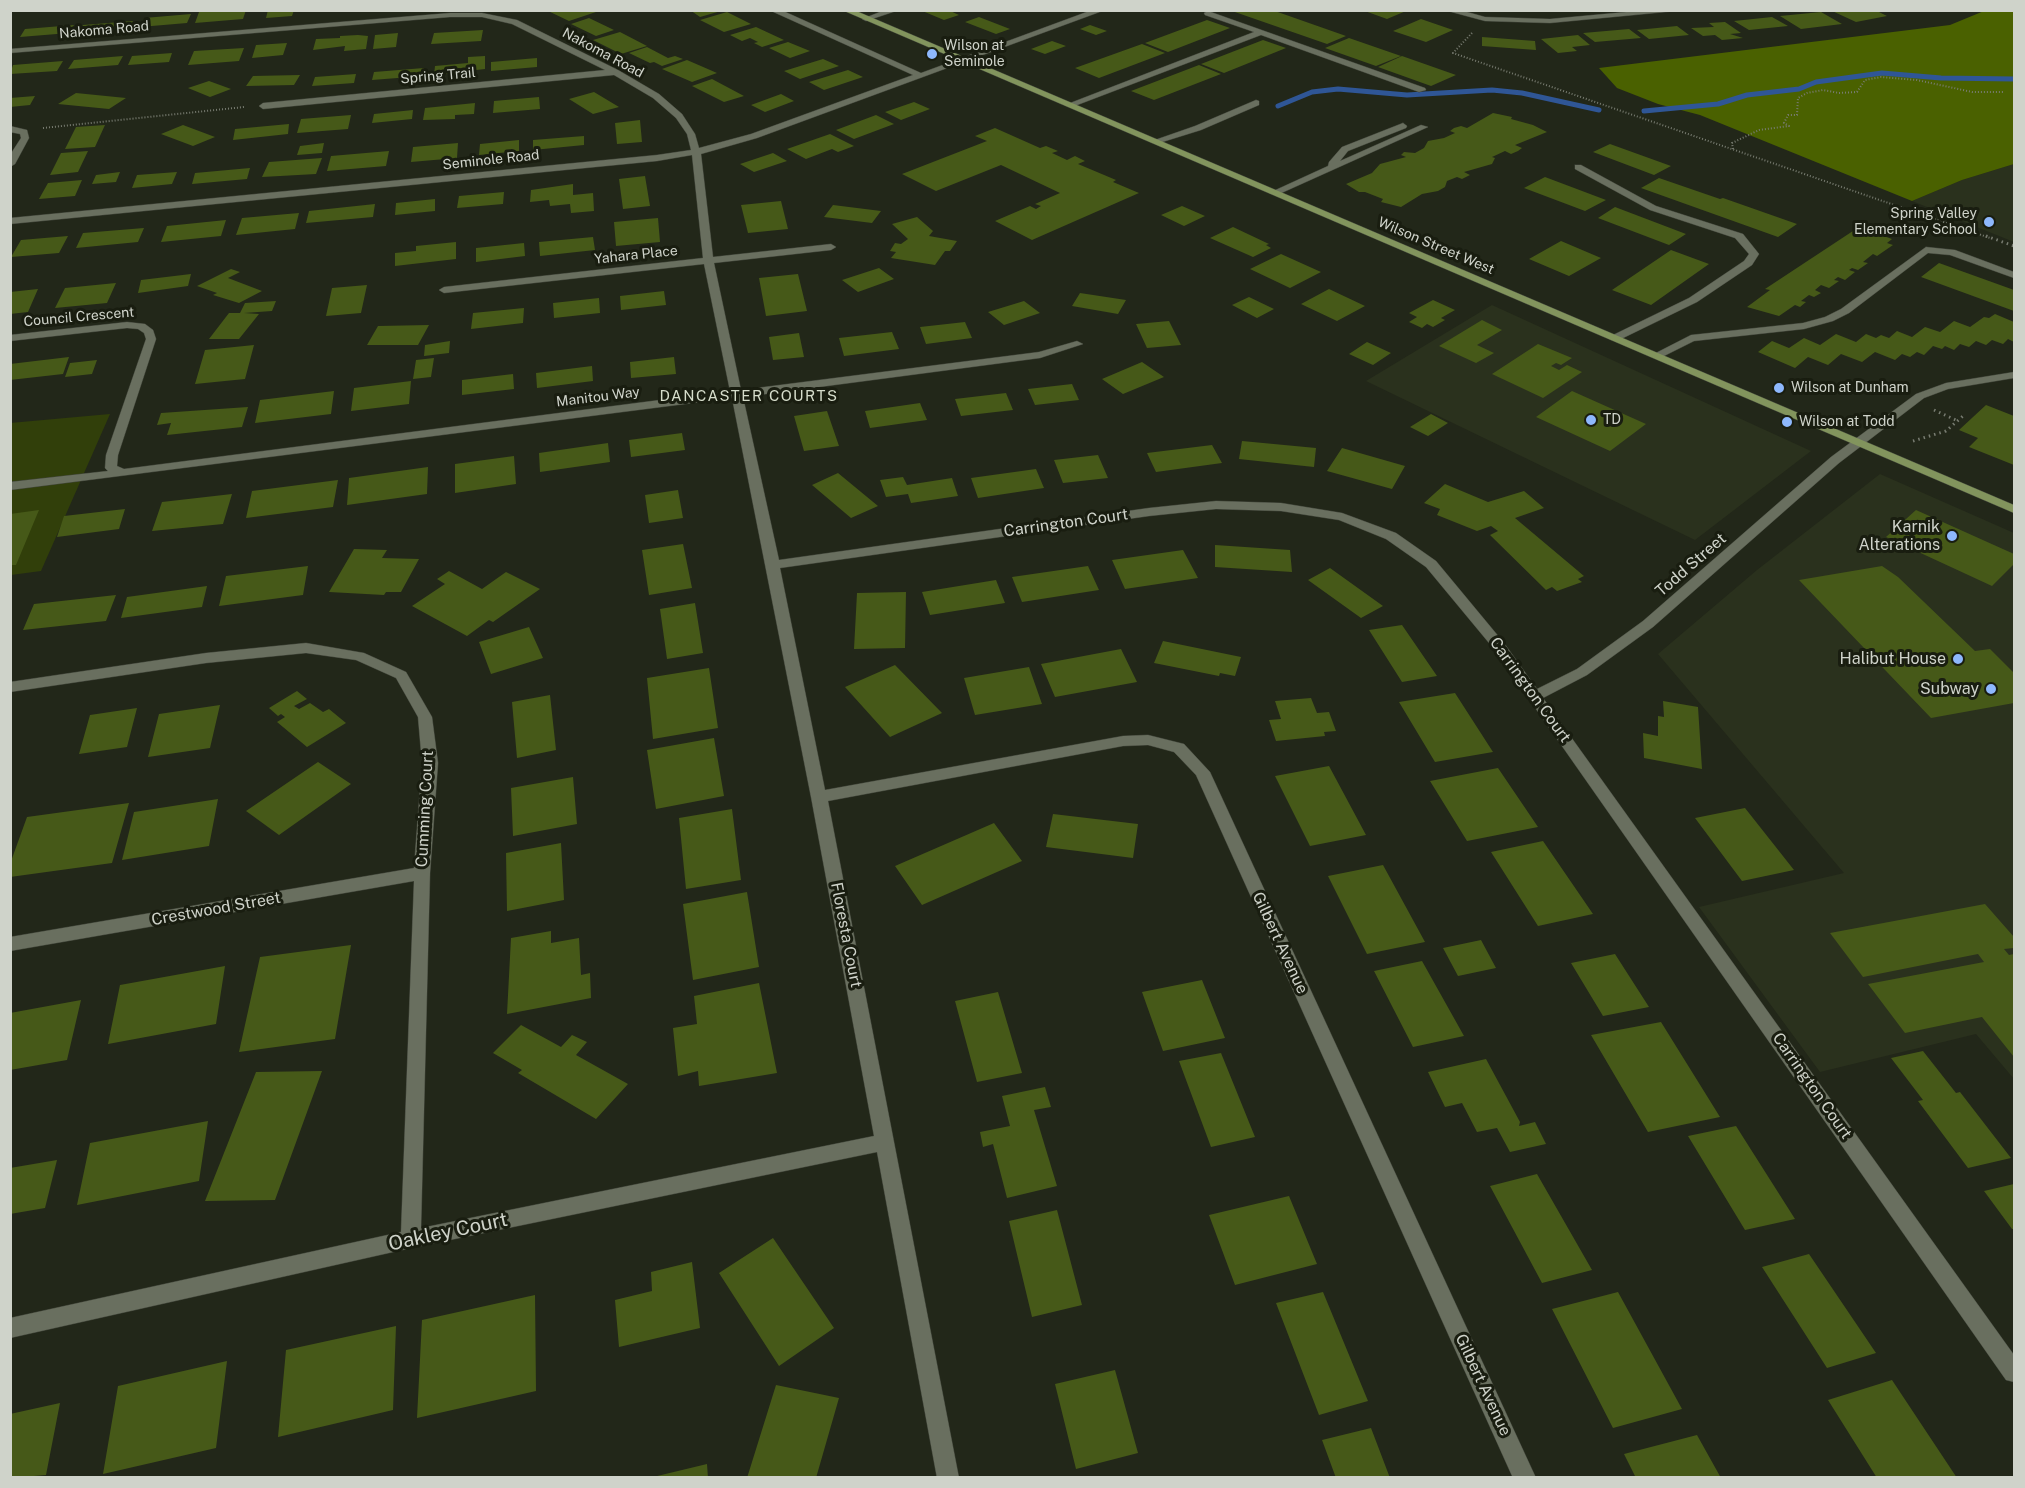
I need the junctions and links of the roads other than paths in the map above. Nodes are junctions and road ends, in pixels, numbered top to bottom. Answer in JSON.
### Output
{"nodes":[{"id":1,"x":773,"y":10,"type":"edge"},
{"id":2,"x":846,"y":10,"type":"edge"},
{"id":3,"x":895,"y":10,"type":"edge"},
{"id":4,"x":1101,"y":10,"type":"edge"},
{"id":5,"x":1448,"y":10,"type":"edge"},
{"id":6,"x":1682,"y":10,"type":"edge"},
{"id":7,"x":1208,"y":13,"type":"dead end"},
{"id":8,"x":866,"y":19,"type":"junction"},
{"id":9,"x":1262,"y":32,"type":"junction"},
{"id":10,"x":10,"y":51,"type":"edge"},
{"id":11,"x":961,"y":60,"type":"junction"},
{"id":12,"x":615,"y":72,"type":"junction"},
{"id":13,"x":922,"y":76,"type":"junction"},
{"id":14,"x":1422,"y":90,"type":"dead end"},
{"id":15,"x":1256,"y":103,"type":"dead end"},
{"id":16,"x":1069,"y":105,"type":"junction"},
{"id":17,"x":263,"y":106,"type":"road end"},
{"id":18,"x":1403,"y":126,"type":"dead end"},
{"id":19,"x":1424,"y":127,"type":"dead end"},
{"id":20,"x":10,"y":129,"type":"edge"},
{"id":21,"x":1156,"y":141,"type":"junction"},
{"id":22,"x":696,"y":152,"type":"junction"},
{"id":23,"x":10,"y":164,"type":"edge"},
{"id":24,"x":1578,"y":167,"type":"dead end"},
{"id":25,"x":1328,"y":168,"type":"junction"},
{"id":26,"x":1274,"y":193,"type":"junction"},
{"id":27,"x":10,"y":221,"type":"edge"},
{"id":28,"x":831,"y":247,"type":"dead end"},
{"id":29,"x":708,"y":260,"type":"junction"},
{"id":30,"x":2014,"y":274,"type":"edge"},
{"id":31,"x":444,"y":290,"type":"dead end"},
{"id":32,"x":10,"y":338,"type":"edge"},
{"id":33,"x":1615,"y":338,"type":"junction"},
{"id":34,"x":1077,"y":344,"type":"dead end"},
{"id":35,"x":1658,"y":355,"type":"junction"},
{"id":36,"x":2014,"y":376,"type":"edge"},
{"id":37,"x":737,"y":394,"type":"junction"},
{"id":38,"x":1856,"y":442,"type":"junction"},
{"id":39,"x":116,"y":471,"type":"junction"},
{"id":40,"x":10,"y":486,"type":"edge"},
{"id":41,"x":2014,"y":509,"type":"edge"},
{"id":42,"x":773,"y":565,"type":"junction"},
{"id":43,"x":10,"y":687,"type":"edge"},
{"id":44,"x":1535,"y":696,"type":"junction"},
{"id":45,"x":819,"y":797,"type":"junction"},
{"id":46,"x":422,"y":873,"type":"junction"},
{"id":47,"x":10,"y":944,"type":"edge"},
{"id":48,"x":886,"y":1142,"type":"junction"},
{"id":49,"x":411,"y":1239,"type":"junction"},
{"id":50,"x":10,"y":1328,"type":"edge"},
{"id":51,"x":2014,"y":1372,"type":"edge"},
{"id":52,"x":948,"y":1478,"type":"edge"},
{"id":53,"x":1525,"y":1478,"type":"edge"}],
"edges":[{"from":1,"to":13,"type":"street"},
{"from":2,"to":8,"type":"main road","name":"Wilson Street West"},
{"from":3,"to":8,"type":"street"},
{"from":4,"to":11,"type":"street","name":"Seminole Road"},
{"from":5,"to":6,"type":"street"},
{"from":7,"to":9,"type":"street"},
{"from":8,"to":11,"type":"main road","name":"Wilson Street West"},
{"from":9,"to":14,"type":"street"},
{"from":9,"to":16,"type":"street"},
{"from":10,"to":12,"type":"street","name":"Nakoma Road"},
{"from":11,"to":13,"type":"street","name":"Seminole Road"},
{"from":11,"to":16,"type":"main road","name":"Wilson Street West"},
{"from":12,"to":17,"type":"street","name":"Spring Trail"},
{"from":12,"to":22,"type":"street","name":"Nakoma Road"},
{"from":13,"to":22,"type":"street","name":"Seminole Road"},
{"from":15,"to":21,"type":"street"},
{"from":16,"to":21,"type":"main road","name":"Wilson Street West"},
{"from":18,"to":25,"type":"street"},
{"from":19,"to":25,"type":"street"},
{"from":20,"to":23,"type":"street"},
{"from":21,"to":26,"type":"main road","name":"Wilson Street West"},
{"from":22,"to":27,"type":"street","name":"Seminole Road"},
{"from":22,"to":29,"type":"street","name":"Nakoma Road"},
{"from":24,"to":33,"type":"street"},
{"from":25,"to":26,"type":"street"},
{"from":26,"to":33,"type":"main road","name":"Wilson Street West"},
{"from":28,"to":29,"type":"street","name":"Yahara Place"},
{"from":29,"to":31,"type":"street","name":"Yahara Place"},
{"from":29,"to":37,"type":"street","name":"Nakoma Road"},
{"from":30,"to":35,"type":"street"},
{"from":32,"to":39,"type":"street","name":"Council Crescent"},
{"from":33,"to":35,"type":"main road","name":"Wilson Street West"},
{"from":34,"to":37,"type":"street","name":"Manitou Way"},
{"from":35,"to":38,"type":"main road","name":"Wilson Street West"},
{"from":36,"to":38,"type":"street","name":"Todd Street"},
{"from":37,"to":39,"type":"street","name":"Manitou Way"},
{"from":37,"to":42,"type":"street","name":"Floresta Court"},
{"from":38,"to":41,"type":"main road","name":"Wilson Street West"},
{"from":38,"to":44,"type":"street","name":"Todd Street"},
{"from":39,"to":40,"type":"street","name":"Manitou Way"},
{"from":42,"to":44,"type":"street","name":"Carrington Court"},
{"from":42,"to":45,"type":"street","name":"Floresta Court"},
{"from":43,"to":46,"type":"street","name":"Cumming Court"},
{"from":44,"to":51,"type":"street","name":"Carrington Court"},
{"from":45,"to":48,"type":"street","name":"Floresta Court"},
{"from":45,"to":53,"type":"street","name":"Gilbert Avenue"},
{"from":46,"to":47,"type":"street","name":"Crestwood Street"},
{"from":46,"to":49,"type":"street","name":"Cumming Court"},
{"from":48,"to":49,"type":"street","name":"Oakley Court"},
{"from":48,"to":52,"type":"street","name":"Floresta Court"},
{"from":49,"to":50,"type":"street","name":"Oakley Court"}]}
